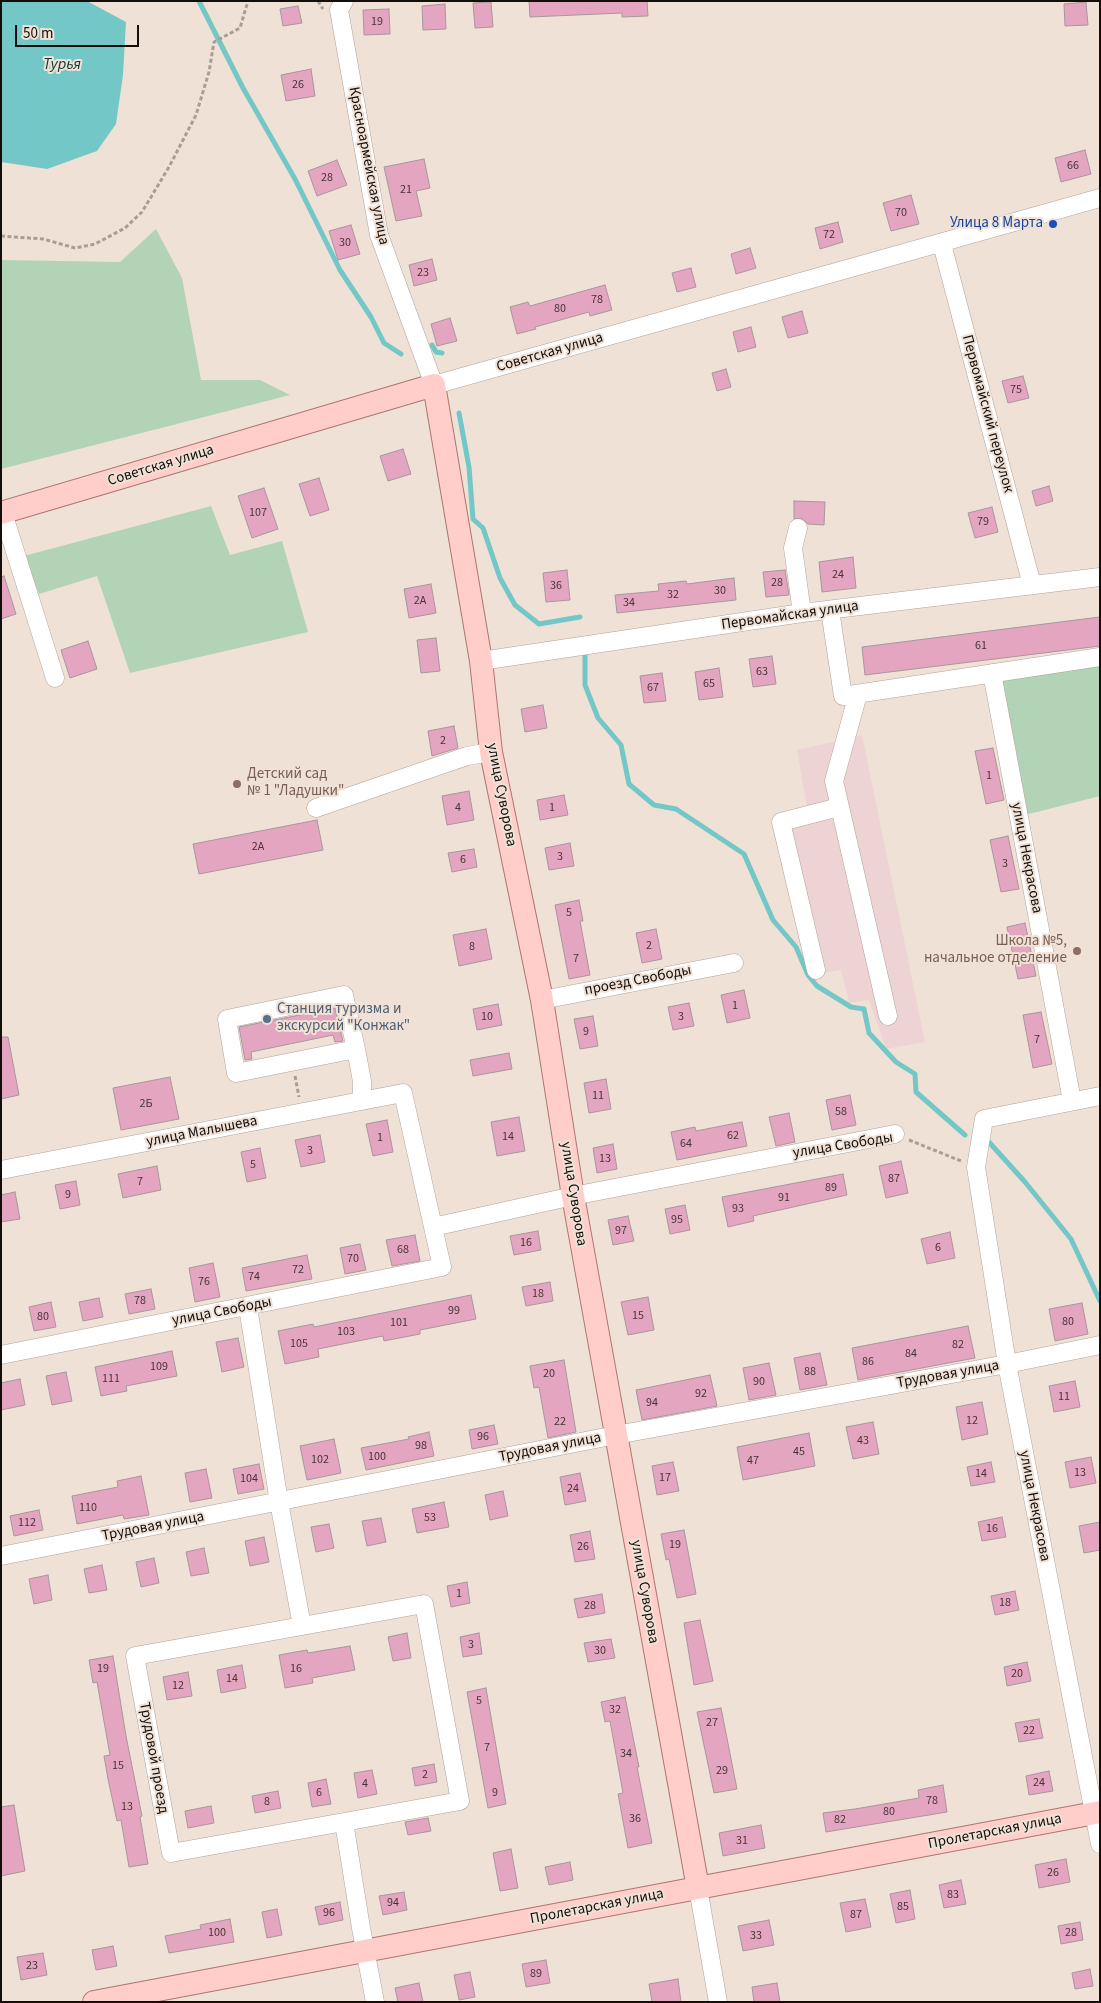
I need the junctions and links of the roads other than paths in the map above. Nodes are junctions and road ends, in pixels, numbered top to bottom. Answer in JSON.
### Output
{"nodes":[{"id":1,"x":344,"y":1,"type":"edge"},
{"id":2,"x":1100,"y":198,"type":"edge"},
{"id":3,"x":942,"y":244,"type":"junction"},
{"id":4,"x":434,"y":385,"type":"junction"},
{"id":5,"x":2,"y":513,"type":"edge"},
{"id":6,"x":798,"y":528,"type":"dead end"},
{"id":7,"x":1100,"y":577,"type":"edge"},
{"id":8,"x":1032,"y":585,"type":"junction"},
{"id":9,"x":830,"y":610,"type":"junction"},
{"id":10,"x":802,"y":614,"type":"junction"},
{"id":11,"x":1100,"y":657,"type":"edge"},
{"id":12,"x":481,"y":661,"type":"junction"},
{"id":13,"x":992,"y":673,"type":"junction"},
{"id":14,"x":55,"y":678,"type":"dead end"},
{"id":15,"x":858,"y":694,"type":"junction"},
{"id":16,"x":491,"y":752,"type":"junction"},
{"id":17,"x":840,"y":807,"type":"junction"},
{"id":18,"x":316,"y":808,"type":"dead end"},
{"id":19,"x":734,"y":963,"type":"dead end"},
{"id":20,"x":816,"y":970,"type":"dead end"},
{"id":21,"x":542,"y":1000,"type":"junction"},
{"id":22,"x":888,"y":1016,"type":"dead end"},
{"id":23,"x":356,"y":1049,"type":"junction"},
{"id":24,"x":1100,"y":1096,"type":"edge"},
{"id":25,"x":362,"y":1101,"type":"junction"},
{"id":26,"x":1072,"y":1102,"type":"junction"},
{"id":27,"x":895,"y":1134,"type":"road end"},
{"id":28,"x":1,"y":1170,"type":"edge"},
{"id":29,"x":573,"y":1196,"type":"junction"},
{"id":30,"x":433,"y":1227,"type":"junction"},
{"id":31,"x":248,"y":1307,"type":"junction"},
{"id":32,"x":1100,"y":1345,"type":"edge"},
{"id":33,"x":1,"y":1355,"type":"edge"},
{"id":34,"x":1007,"y":1364,"type":"junction"},
{"id":35,"x":616,"y":1435,"type":"junction"},
{"id":36,"x":279,"y":1502,"type":"junction"},
{"id":37,"x":1,"y":1556,"type":"edge"},
{"id":38,"x":302,"y":1626,"type":"junction"},
{"id":39,"x":1097,"y":1813,"type":"edge"},
{"id":40,"x":344,"y":1822,"type":"junction"},
{"id":41,"x":1100,"y":1844,"type":"edge"},
{"id":42,"x":698,"y":1888,"type":"junction"},
{"id":43,"x":365,"y":1951,"type":"junction"},
{"id":44,"x":94,"y":2002,"type":"edge"},
{"id":45,"x":375,"y":2002,"type":"edge"},
{"id":46,"x":718,"y":2002,"type":"edge"}],
"edges":[{"from":1,"to":4,"type":"street","name":"Красноармейская улица"},
{"from":2,"to":3,"type":"street","name":"Советская улица"},
{"from":3,"to":4,"type":"street","name":"Советская улица"},
{"from":3,"to":8,"type":"street","name":"Первомайский переулок"},
{"from":4,"to":5,"type":"main road","name":"Советская улица"},
{"from":4,"to":12,"type":"main road","name":"улица Суворова"},
{"from":5,"to":14,"type":"street"},
{"from":6,"to":10,"type":"street"},
{"from":7,"to":8,"type":"street","name":"Первомайская улица"},
{"from":8,"to":9,"type":"street","name":"Первомайская улица"},
{"from":9,"to":10,"type":"street","name":"Первомайская улица"},
{"from":9,"to":15,"type":"street"},
{"from":10,"to":12,"type":"street","name":"Первомайская улица"},
{"from":11,"to":13,"type":"street"},
{"from":12,"to":16,"type":"main road","name":"улица Суворова"},
{"from":13,"to":15,"type":"street"},
{"from":13,"to":26,"type":"street","name":"улица Некрасова"},
{"from":15,"to":17,"type":"street"},
{"from":16,"to":18,"type":"street"},
{"from":16,"to":21,"type":"main road","name":"улица Суворова"},
{"from":17,"to":20,"type":"street"},
{"from":17,"to":22,"type":"street"},
{"from":19,"to":21,"type":"street","name":"проезд Свободы"},
{"from":21,"to":29,"type":"main road","name":"улица Суворова"},
{"from":23,"to":23,"type":"street"},
{"from":23,"to":25,"type":"street"},
{"from":24,"to":26,"type":"street"},
{"from":25,"to":28,"type":"street","name":"улица Малышева"},
{"from":25,"to":30,"type":"street","name":"улица Малышева"},
{"from":26,"to":34,"type":"street","name":"улица Некрасова"},
{"from":27,"to":29,"type":"street","name":"улица Свободы"},
{"from":29,"to":30,"type":"street","name":"улица Свободы"},
{"from":29,"to":35,"type":"main road","name":"улица Суворова"},
{"from":30,"to":31,"type":"street","name":"улица Свободы"},
{"from":31,"to":33,"type":"street","name":"улица Свободы"},
{"from":31,"to":36,"type":"street"},
{"from":32,"to":34,"type":"street","name":"Трудовая улица"},
{"from":34,"to":35,"type":"street","name":"Трудовая улица"},
{"from":34,"to":39,"type":"street","name":"улица Некрасова"},
{"from":35,"to":36,"type":"street","name":"Трудовая улица"},
{"from":35,"to":42,"type":"main road","name":"улица Суворова"},
{"from":36,"to":37,"type":"street","name":"Трудовая улица"},
{"from":36,"to":38,"type":"street"},
{"from":38,"to":40,"type":"street","name":"Трудовой проезд"},
{"from":38,"to":40,"type":"street","name":"Трудовой проезд"},
{"from":39,"to":41,"type":"street","name":"улица Некрасова"},
{"from":39,"to":42,"type":"main road","name":"Пролетарская улица"},
{"from":40,"to":43,"type":"street"},
{"from":42,"to":43,"type":"main road","name":"Пролетарская улица"},
{"from":42,"to":46,"type":"street","name":"улица Суворова"},
{"from":43,"to":44,"type":"main road","name":"Пролетарская улица"},
{"from":43,"to":45,"type":"street"}]}
